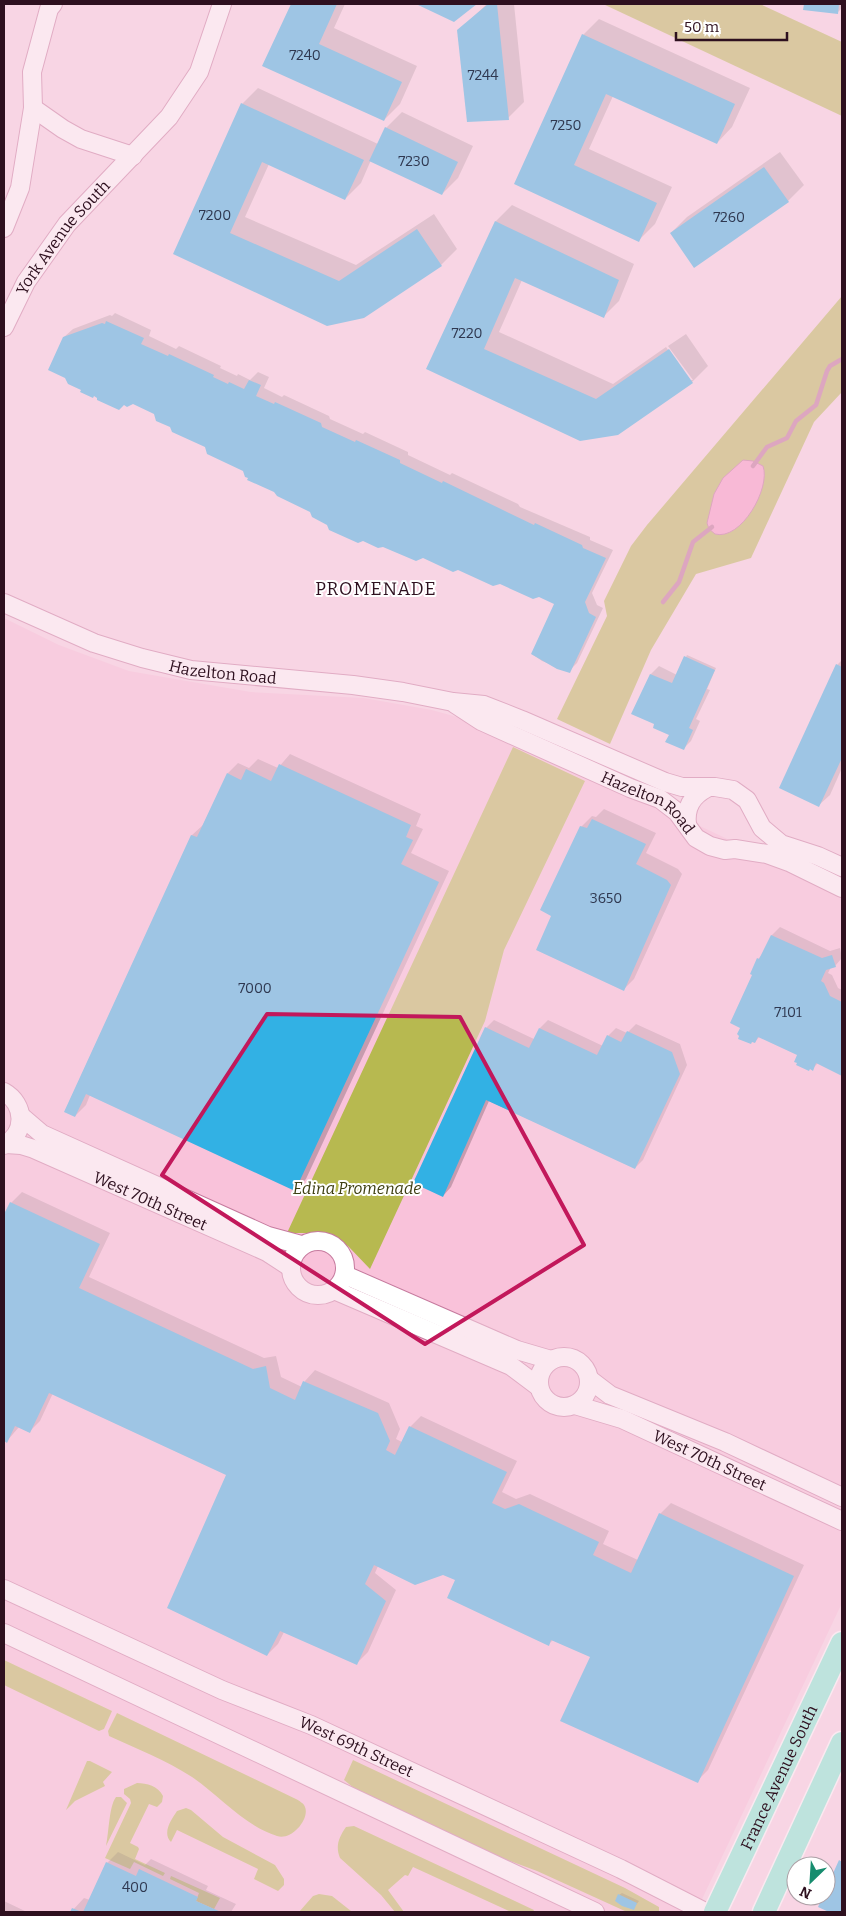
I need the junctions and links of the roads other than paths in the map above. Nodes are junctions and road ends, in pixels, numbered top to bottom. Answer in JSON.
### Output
{"nodes":[{"id":1,"x":53,"y":4,"type":"edge"},
{"id":2,"x":222,"y":4,"type":"edge"},
{"id":3,"x":33,"y":108,"type":"junction"},
{"id":4,"x":133,"y":156,"type":"junction"},
{"id":5,"x":4,"y":228,"type":"edge"},
{"id":6,"x":4,"y":327,"type":"edge"},
{"id":7,"x":4,"y":603,"type":"edge"},
{"id":8,"x":453,"y":702,"type":"junction"},
{"id":9,"x":707,"y":788,"type":"junction"},
{"id":10,"x":754,"y":813,"type":"junction"},
{"id":11,"x":687,"y":825,"type":"junction"},
{"id":12,"x":735,"y":849,"type":"junction"},
{"id":13,"x":842,"y":867,"type":"edge"},
{"id":14,"x":842,"y":888,"type":"edge"},
{"id":15,"x":4,"y":1092,"type":"edge"},
{"id":16,"x":21,"y":1116,"type":"junction"},
{"id":17,"x":5,"y":1144,"type":"edge"},
{"id":18,"x":302,"y":1246,"type":"junction"},
{"id":19,"x":290,"y":1267,"type":"junction"},
{"id":20,"x":345,"y":1275,"type":"junction"},
{"id":21,"x":334,"y":1290,"type":"junction"},
{"id":22,"x":551,"y":1360,"type":"junction"},
{"id":23,"x":589,"y":1379,"type":"junction"},
{"id":24,"x":539,"y":1386,"type":"junction"},
{"id":25,"x":575,"y":1405,"type":"junction"},
{"id":26,"x":842,"y":1497,"type":"edge"},
{"id":27,"x":842,"y":1520,"type":"edge"},
{"id":28,"x":4,"y":1588,"type":"edge"},
{"id":29,"x":4,"y":1633,"type":"edge"},
{"id":30,"x":842,"y":1643,"type":"edge"},
{"id":31,"x":842,"y":1743,"type":"edge"},
{"id":32,"x":595,"y":1912,"type":"edge"},
{"id":33,"x":705,"y":1912,"type":"edge"},
{"id":34,"x":716,"y":1912,"type":"edge"},
{"id":35,"x":764,"y":1912,"type":"edge"}],
"edges":[{"from":1,"to":3,"type":"street"},
{"from":2,"to":4,"type":"street","name":"York Avenue South"},
{"from":3,"to":4,"type":"street"},
{"from":3,"to":5,"type":"street"},
{"from":4,"to":6,"type":"street","name":"York Avenue South"},
{"from":7,"to":8,"type":"street","name":"Hazelton Road"},
{"from":8,"to":9,"type":"street","name":"Hazelton Road"},
{"from":8,"to":11,"type":"street","name":"Hazelton Road"},
{"from":9,"to":10,"type":"street","name":"Hazelton Road"},
{"from":9,"to":11,"type":"street"},
{"from":10,"to":12,"type":"street"},
{"from":10,"to":13,"type":"street","name":"Hazelton Road"},
{"from":11,"to":12,"type":"street","name":"Hazelton Road"},
{"from":12,"to":14,"type":"street","name":"Hazelton Road"},
{"from":15,"to":16,"type":"street","name":"West 70th Street"},
{"from":16,"to":17,"type":"street"},
{"from":16,"to":18,"type":"street","name":"West 70th Street"},
{"from":17,"to":19,"type":"street","name":"West 70th Street"},
{"from":18,"to":19,"type":"street"},
{"from":18,"to":20,"type":"street"},
{"from":19,"to":21,"type":"street"},
{"from":20,"to":21,"type":"street"},
{"from":20,"to":22,"type":"street"},
{"from":21,"to":24,"type":"street"},
{"from":22,"to":23,"type":"street"},
{"from":22,"to":24,"type":"street"},
{"from":23,"to":25,"type":"street"},
{"from":23,"to":26,"type":"street","name":"West 70th Street"},
{"from":24,"to":25,"type":"street"},
{"from":25,"to":27,"type":"street","name":"West 70th Street"},
{"from":28,"to":33,"type":"street","name":"West 69th Street"},
{"from":29,"to":32,"type":"street"},
{"from":30,"to":34,"type":"main road","name":"France Avenue South"},
{"from":31,"to":35,"type":"main road"}]}
